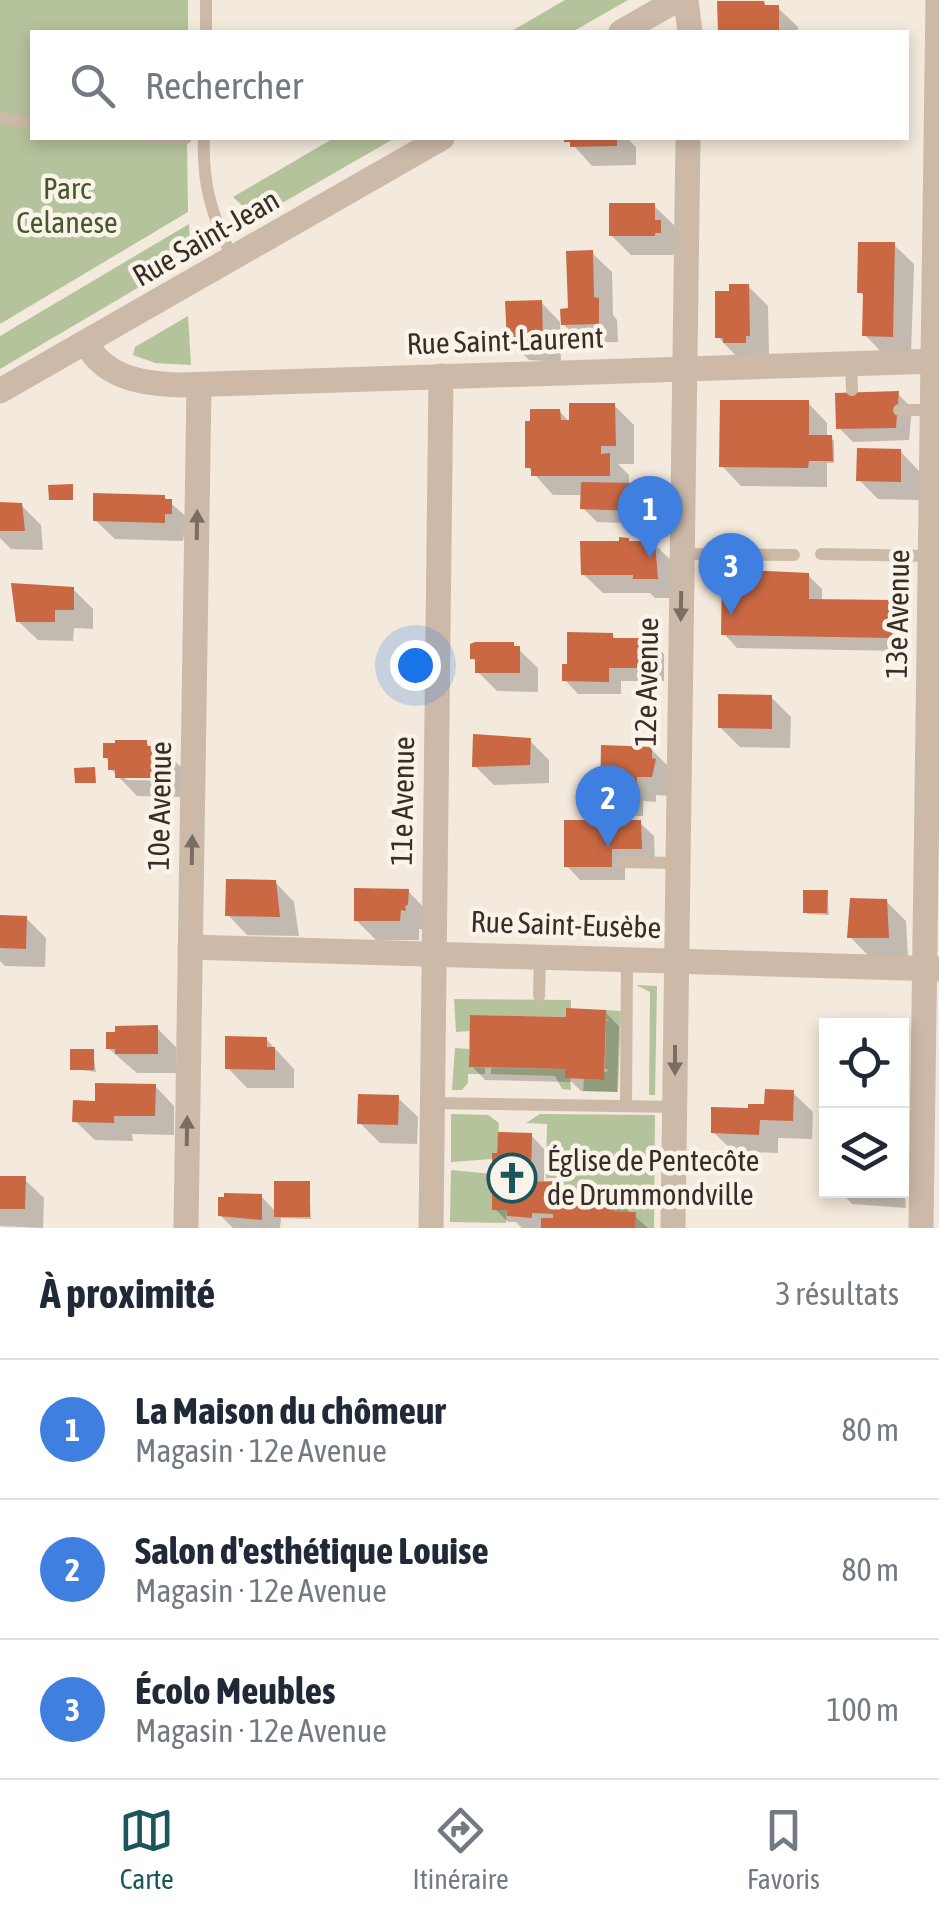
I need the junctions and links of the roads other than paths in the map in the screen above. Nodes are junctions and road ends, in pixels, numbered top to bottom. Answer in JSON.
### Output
{"nodes":[{"id":1,"x":206,"y":0,"type":"edge"},
{"id":2,"x":676,"y":0,"type":"edge"},
{"id":3,"x":686,"y":0,"type":"edge"},
{"id":4,"x":938,"y":0,"type":"edge"},
{"id":5,"x":206,"y":30,"type":"edge"},
{"id":6,"x":624,"y":30,"type":"edge"},
{"id":7,"x":690,"y":30,"type":"edge"},
{"id":8,"x":0,"y":118,"type":"edge"},
{"id":9,"x":30,"y":123,"type":"edge"},
{"id":10,"x":204,"y":140,"type":"edge"},
{"id":11,"x":439,"y":140,"type":"edge"},
{"id":12,"x":688,"y":140,"type":"edge"},
{"id":13,"x":234,"y":260,"type":"junction"},
{"id":14,"x":87,"y":344,"type":"junction"},
{"id":15,"x":936,"y":361,"type":"edge"},
{"id":16,"x":852,"y":364,"type":"junction"},
{"id":17,"x":684,"y":368,"type":"junction"},
{"id":18,"x":442,"y":376,"type":"junction"},
{"id":19,"x":199,"y":385,"type":"junction"},
{"id":20,"x":852,"y":390,"type":"dead end"},
{"id":21,"x":0,"y":392,"type":"edge"},
{"id":22,"x":899,"y":410,"type":"dead end"},
{"id":23,"x":935,"y":413,"type":"edge"},
{"id":24,"x":641,"y":492,"type":"dead end"},
{"id":25,"x":682,"y":494,"type":"junction"},
{"id":26,"x":627,"y":520,"type":"dead end"},
{"id":27,"x":682,"y":522,"type":"junction"},
{"id":28,"x":682,"y":554,"type":"junction"},
{"id":29,"x":821,"y":554,"type":"dead end"},
{"id":30,"x":794,"y":555,"type":"dead end"},
{"id":31,"x":931,"y":556,"type":"junction"},
{"id":32,"x":621,"y":862,"type":"dead end"},
{"id":33,"x":677,"y":863,"type":"junction"},
{"id":34,"x":190,"y":947,"type":"junction"},
{"id":35,"x":434,"y":953,"type":"junction"},
{"id":36,"x":540,"y":957,"type":"junction"},
{"id":37,"x":627,"y":960,"type":"junction"},
{"id":38,"x":676,"y":962,"type":"junction"},
{"id":39,"x":932,"y":968,"type":"edge"},
{"id":40,"x":539,"y":996,"type":"dead end"},
{"id":41,"x":433,"y":1103,"type":"junction"},
{"id":42,"x":626,"y":1106,"type":"junction"},
{"id":43,"x":675,"y":1107,"type":"junction"},
{"id":44,"x":186,"y":1228,"type":"edge"},
{"id":45,"x":431,"y":1228,"type":"edge"},
{"id":46,"x":673,"y":1228,"type":"edge"},
{"id":47,"x":922,"y":1228,"type":"edge"}],
"edges":[{"from":1,"to":5,"type":"lane"},
{"from":2,"to":6,"type":"street"},
{"from":3,"to":7,"type":"street"},
{"from":4,"to":15,"type":"street","name":"13e Avenue"},
{"from":8,"to":9,"type":"lane"},
{"from":10,"to":13,"type":"lane"},
{"from":11,"to":13,"type":"street","name":"Rue Saint-Jean"},
{"from":12,"to":17,"type":"street","name":"12e Avenue"},
{"from":13,"to":14,"type":"street","name":"Rue Saint-Jean"},
{"from":14,"to":19,"type":"street","name":"Rue Saint-Laurent"},
{"from":14,"to":21,"type":"street","name":"Rue Saint-Jean"},
{"from":15,"to":16,"type":"street","name":"Rue Saint-Laurent"},
{"from":15,"to":23,"type":"street","name":"13e Avenue"},
{"from":16,"to":17,"type":"street","name":"Rue Saint-Laurent"},
{"from":16,"to":20,"type":"lane"},
{"from":17,"to":18,"type":"street","name":"Rue Saint-Laurent"},
{"from":17,"to":25,"type":"street","name":"12e Avenue"},
{"from":18,"to":19,"type":"street","name":"Rue Saint-Laurent"},
{"from":18,"to":35,"type":"street","name":"11e Avenue"},
{"from":34,"to":19,"type":"street","name":"10e Avenue","one_way":true},
{"from":22,"to":23,"type":"lane"},
{"from":23,"to":31,"type":"street","name":"13e Avenue"},
{"from":24,"to":25,"type":"lane"},
{"from":25,"to":27,"type":"street","name":"12e Avenue"},
{"from":26,"to":27,"type":"lane"},
{"from":27,"to":28,"type":"street","name":"12e Avenue"},
{"from":28,"to":30,"type":"lane"},
{"from":28,"to":33,"type":"street","name":"12e Avenue","one_way":true},
{"from":29,"to":31,"type":"lane"},
{"from":31,"to":39,"type":"street","name":"13e Avenue"},
{"from":32,"to":33,"type":"lane"},
{"from":33,"to":38,"type":"street","name":"12e Avenue"},
{"from":34,"to":35,"type":"street","name":"Rue Saint-Eusèbe"},
{"from":44,"to":34,"type":"street","name":"10e Avenue","one_way":true},
{"from":35,"to":36,"type":"street","name":"Rue Saint-Eusèbe"},
{"from":35,"to":41,"type":"street","name":"11e Avenue"},
{"from":36,"to":37,"type":"street","name":"Rue Saint-Eusèbe"},
{"from":36,"to":40,"type":"lane"},
{"from":37,"to":38,"type":"street","name":"Rue Saint-Eusèbe"},
{"from":37,"to":42,"type":"lane"},
{"from":38,"to":39,"type":"street","name":"Rue Saint-Eusèbe"},
{"from":38,"to":43,"type":"street","name":"12e Avenue","one_way":true},
{"from":39,"to":47,"type":"street","name":"13e Avenue"},
{"from":41,"to":42,"type":"lane"},
{"from":41,"to":45,"type":"street","name":"11e Avenue"},
{"from":42,"to":43,"type":"lane"},
{"from":43,"to":46,"type":"street","name":"12e Avenue"}]}
